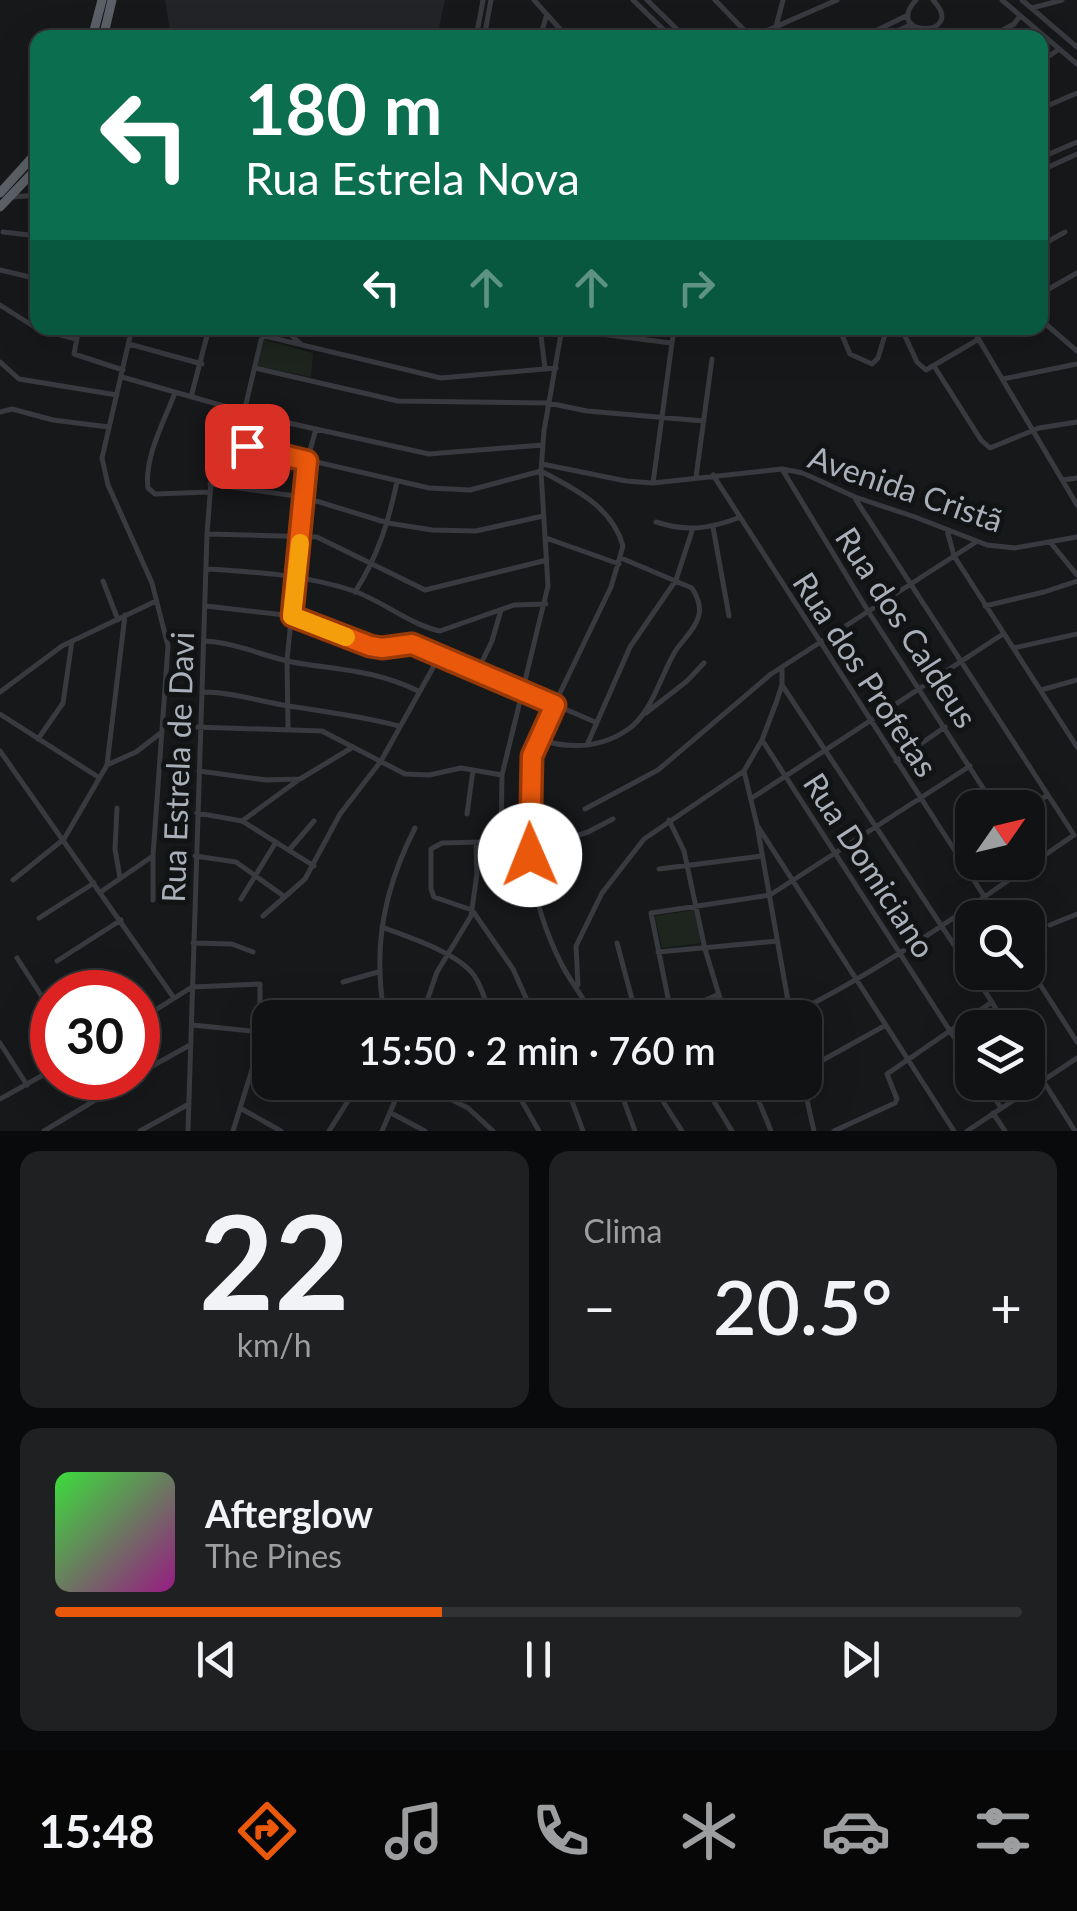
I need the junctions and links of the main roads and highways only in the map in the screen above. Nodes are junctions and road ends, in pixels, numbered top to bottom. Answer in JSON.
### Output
{"nodes":[{"id":1,"x":102,"y":0,"type":"edge"},
{"id":2,"x":112,"y":0,"type":"edge"},
{"id":3,"x":94,"y":30,"type":"edge"},
{"id":4,"x":105,"y":30,"type":"edge"},
{"id":5,"x":30,"y":160,"type":"edge"},
{"id":6,"x":30,"y":178,"type":"edge"},
{"id":7,"x":0,"y":193,"type":"edge"},
{"id":8,"x":0,"y":208,"type":"edge"}],
"edges":[{"from":1,"to":3,"type":"highway"},
{"from":2,"to":4,"type":"highway"},
{"from":5,"to":7,"type":"highway"},
{"from":6,"to":8,"type":"highway"}]}
